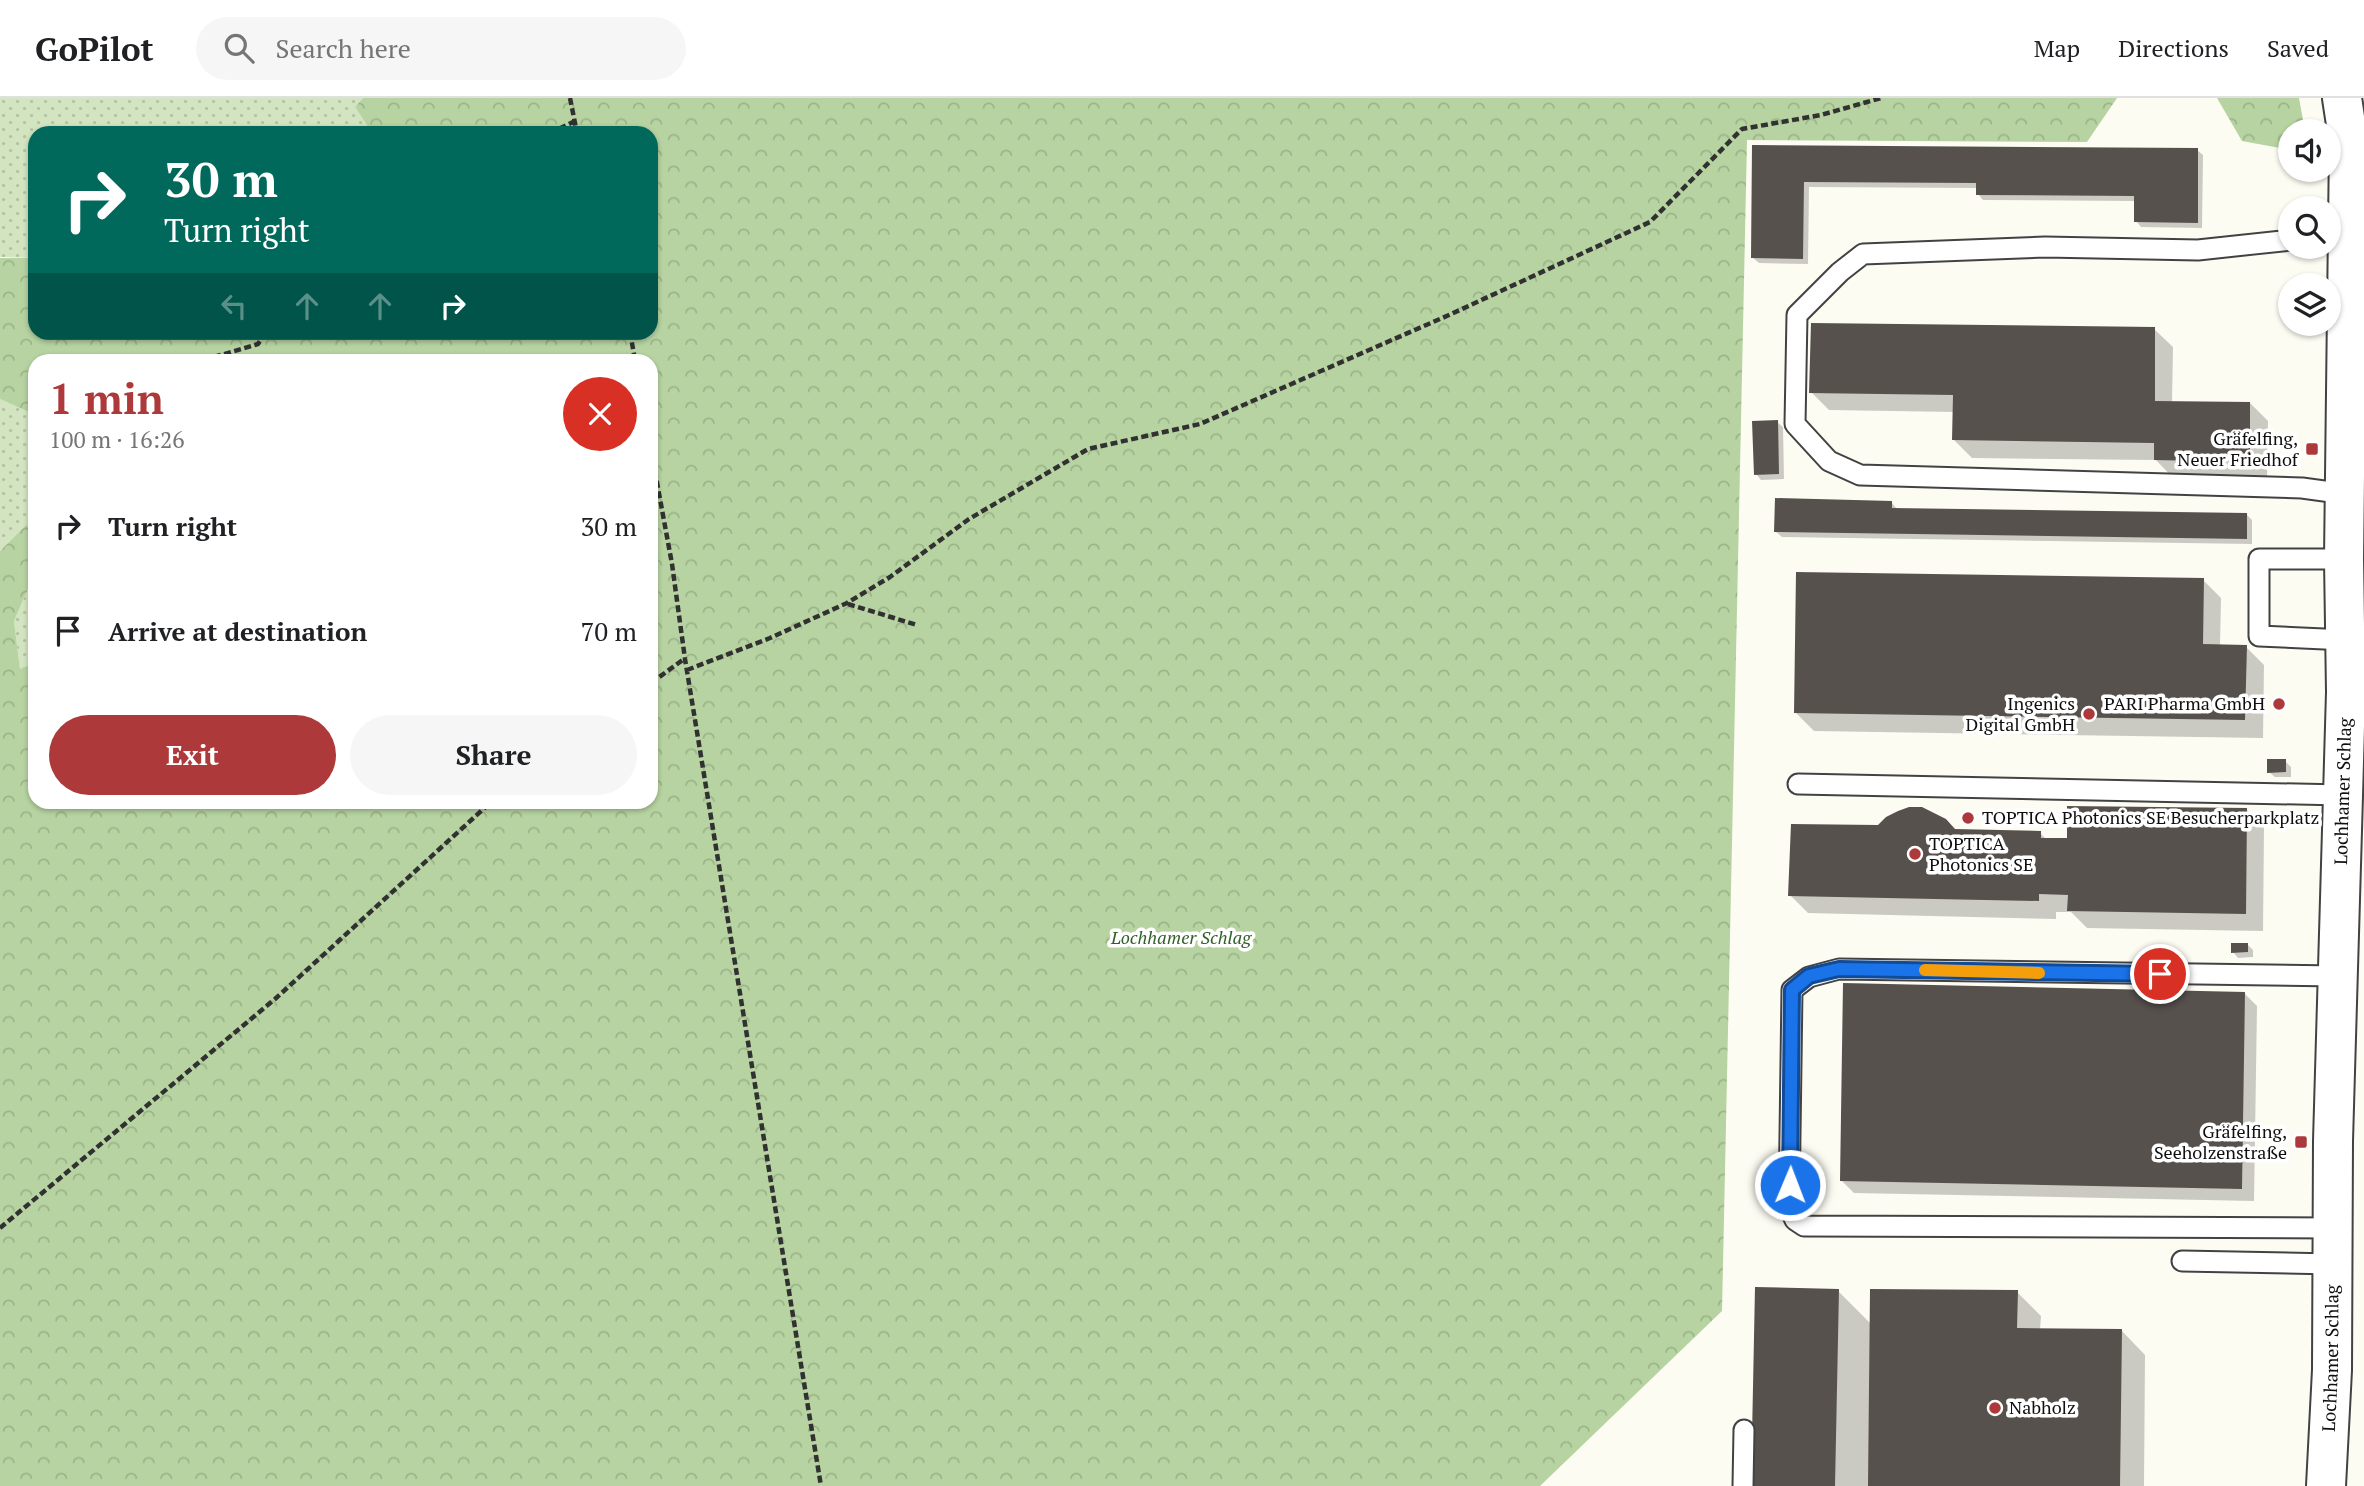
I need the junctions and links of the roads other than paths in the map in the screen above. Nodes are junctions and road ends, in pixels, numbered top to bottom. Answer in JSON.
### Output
{"nodes":[{"id":1,"x":2342,"y":98,"type":"edge"},
{"id":2,"x":2341,"y":212,"type":"edge"},
{"id":3,"x":2278,"y":241,"type":"edge"},
{"id":4,"x":2339,"y":259,"type":"edge"},
{"id":5,"x":2346,"y":494,"type":"junction"},
{"id":6,"x":2344,"y":559,"type":"junction"},
{"id":7,"x":2346,"y":640,"type":"junction"},
{"id":8,"x":2355,"y":691,"type":"edge"},
{"id":9,"x":1798,"y":785,"type":"dead end"},
{"id":10,"x":2343,"y":794,"type":"junction"},
{"id":11,"x":2352,"y":921,"type":"edge"},
{"id":12,"x":2338,"y":976,"type":"junction"},
{"id":13,"x":2333,"y":1246,"type":"junction"},
{"id":14,"x":2182,"y":1261,"type":"dead end"},
{"id":15,"x":1744,"y":1430,"type":"dead end"},
{"id":16,"x":1743,"y":1486,"type":"edge"},
{"id":17,"x":2326,"y":1486,"type":"edge"}],
"edges":[{"from":1,"to":2,"type":"street","name":"Lochhamer Schlag"},
{"from":3,"to":5,"type":"lane"},
{"from":4,"to":5,"type":"street","name":"Lochhamer Schlag"},
{"from":5,"to":6,"type":"street","name":"Lochhamer Schlag"},
{"from":6,"to":7,"type":"street","name":"Lochhamer Schlag"},
{"from":6,"to":7,"type":"lane"},
{"from":7,"to":8,"type":"street","name":"Lochhamer Schlag"},
{"from":8,"to":10,"type":"street","name":"Lochhamer Schlag"},
{"from":9,"to":10,"type":"lane"},
{"from":10,"to":11,"type":"street","name":"Lochhamer Schlag"},
{"from":11,"to":12,"type":"street","name":"Lochhamer Schlag"},
{"from":12,"to":13,"type":"street","name":"Lochhamer Schlag"},
{"from":12,"to":13,"type":"lane"},
{"from":13,"to":14,"type":"lane"},
{"from":13,"to":17,"type":"street","name":"Lochhamer Schlag"},
{"from":15,"to":16,"type":"lane"}]}
